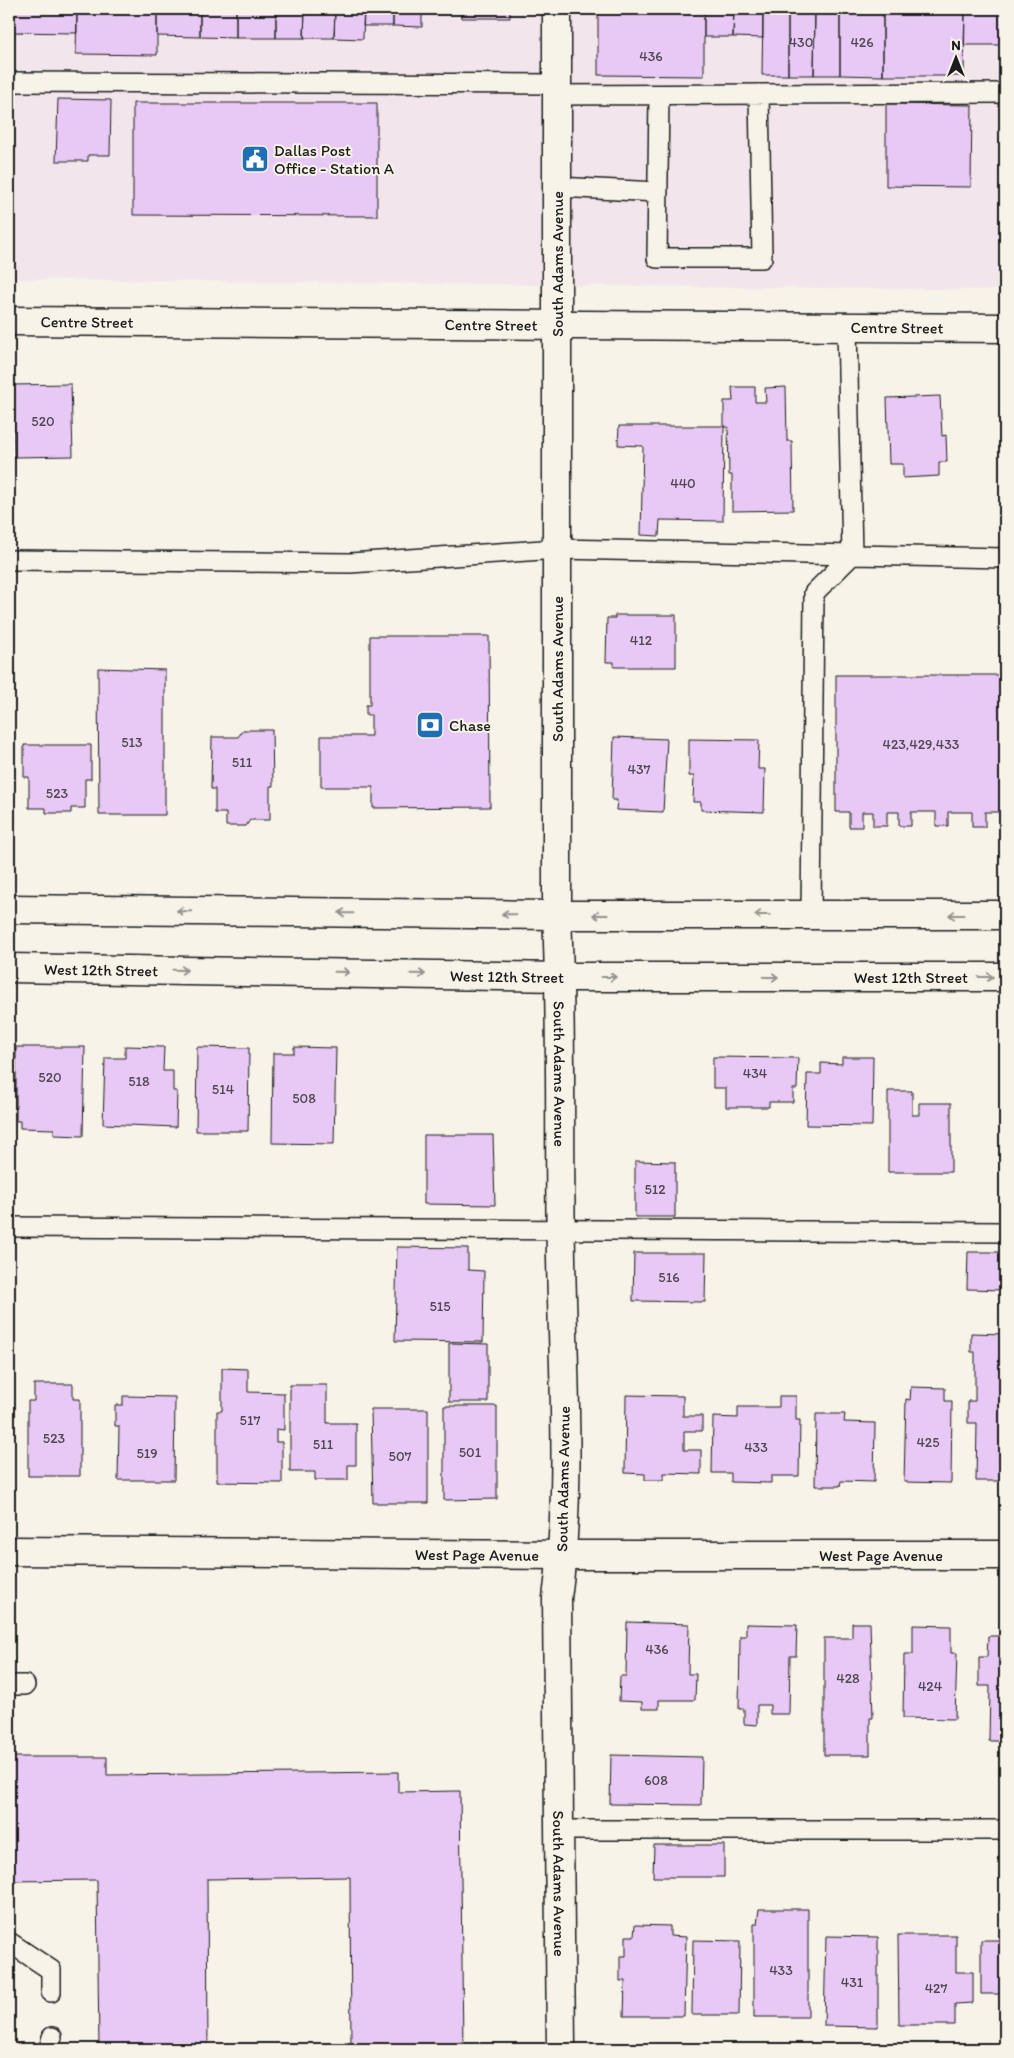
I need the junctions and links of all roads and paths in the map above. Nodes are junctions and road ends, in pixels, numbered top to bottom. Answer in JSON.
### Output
{"nodes":[{"id":1,"x":557,"y":9,"type":"edge"},
{"id":2,"x":9,"y":82,"type":"edge"},
{"id":3,"x":557,"y":89,"type":"junction"},
{"id":4,"x":1005,"y":93,"type":"edge"},
{"id":5,"x":759,"y":94,"type":"junction"},
{"id":6,"x":659,"y":95,"type":"junction"},
{"id":7,"x":557,"y":187,"type":"junction"},
{"id":8,"x":658,"y":192,"type":"junction"},
{"id":9,"x":9,"y":321,"type":"edge"},
{"id":10,"x":557,"y":325,"type":"junction"},
{"id":11,"x":847,"y":327,"type":"junction"},
{"id":12,"x":1005,"y":328,"type":"edge"},
{"id":13,"x":557,"y":549,"type":"junction"},
{"id":14,"x":852,"y":555,"type":"junction"},
{"id":15,"x":1005,"y":558,"type":"edge"},
{"id":16,"x":9,"y":560,"type":"edge"},
{"id":17,"x":9,"y":909,"type":"edge"},
{"id":18,"x":557,"y":915,"type":"junction"},
{"id":19,"x":811,"y":915,"type":"junction"},
{"id":20,"x":1005,"y":915,"type":"edge"},
{"id":21,"x":9,"y":968,"type":"edge"},
{"id":22,"x":560,"y":977,"type":"junction"},
{"id":23,"x":1005,"y":977,"type":"edge"},
{"id":24,"x":9,"y":1227,"type":"edge"},
{"id":25,"x":560,"y":1231,"type":"junction"},
{"id":26,"x":1005,"y":1232,"type":"edge"},
{"id":27,"x":9,"y":1551,"type":"edge"},
{"id":28,"x":563,"y":1555,"type":"junction"},
{"id":29,"x":1005,"y":1555,"type":"edge"},
{"id":30,"x":560,"y":1830,"type":"junction"},
{"id":31,"x":1005,"y":1830,"type":"edge"},
{"id":32,"x":9,"y":1942,"type":"edge"},
{"id":33,"x":51,"y":1992,"type":"dead end"},
{"id":34,"x":561,"y":2049,"type":"edge"}],
"edges":[{"from":1,"to":3,"type":"street","name":"South Adams Avenue"},
{"from":2,"to":3,"type":"lane"},
{"from":3,"to":6,"type":"lane"},
{"from":3,"to":7,"type":"street","name":"South Adams Avenue"},
{"from":4,"to":5,"type":"lane"},
{"from":5,"to":6,"type":"lane"},
{"from":5,"to":8,"type":"lane"},
{"from":6,"to":8,"type":"lane"},
{"from":7,"to":8,"type":"lane"},
{"from":7,"to":10,"type":"street","name":"South Adams Avenue"},
{"from":9,"to":10,"type":"street","name":"Centre Street"},
{"from":10,"to":11,"type":"street","name":"Centre Street"},
{"from":10,"to":13,"type":"street","name":"South Adams Avenue"},
{"from":11,"to":12,"type":"street","name":"Centre Street"},
{"from":11,"to":14,"type":"lane"},
{"from":13,"to":14,"type":"lane"},
{"from":13,"to":16,"type":"lane"},
{"from":13,"to":18,"type":"street","name":"South Adams Avenue"},
{"from":14,"to":15,"type":"lane"},
{"from":14,"to":19,"type":"lane"},
{"from":18,"to":17,"type":"street","one_way":true},
{"from":19,"to":18,"type":"street","one_way":true},
{"from":18,"to":22,"type":"street","name":"South Adams Avenue"},
{"from":20,"to":19,"type":"street","one_way":true},
{"from":21,"to":22,"type":"street","name":"West 12th Street","one_way":true},
{"from":22,"to":23,"type":"street","name":"West 12th Street","one_way":true},
{"from":22,"to":25,"type":"street","name":"South Adams Avenue"},
{"from":24,"to":25,"type":"lane"},
{"from":25,"to":26,"type":"lane"},
{"from":25,"to":28,"type":"street","name":"South Adams Avenue"},
{"from":27,"to":28,"type":"street","name":"West Page Avenue"},
{"from":28,"to":29,"type":"street","name":"West Page Avenue"},
{"from":28,"to":30,"type":"street","name":"South Adams Avenue"},
{"from":30,"to":31,"type":"lane"},
{"from":30,"to":34,"type":"street","name":"South Adams Avenue"},
{"from":32,"to":33,"type":"lane"}]}
